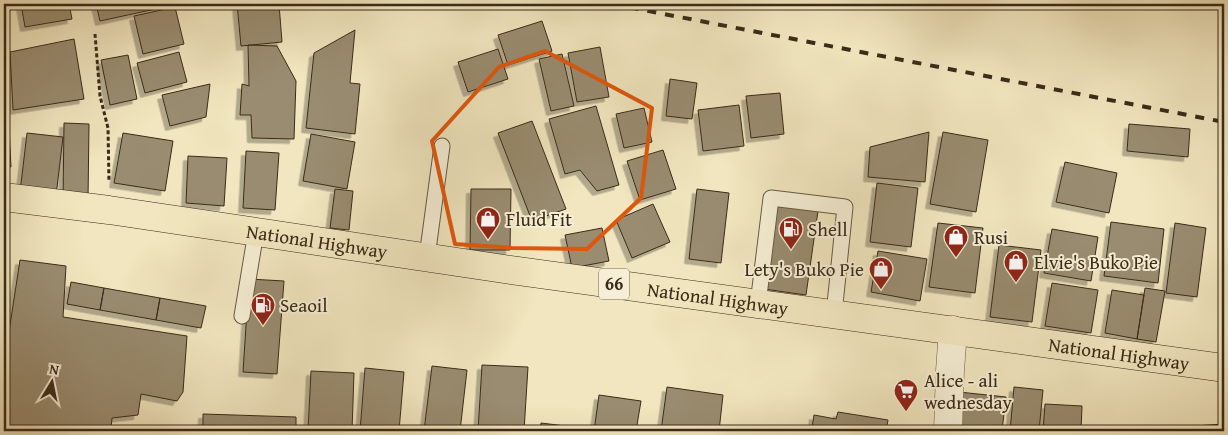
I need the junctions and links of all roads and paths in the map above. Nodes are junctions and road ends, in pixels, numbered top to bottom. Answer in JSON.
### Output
{"nodes":[{"id":1,"x":95,"y":34,"type":"dead end"},
{"id":2,"x":442,"y":146,"type":"dead end"},
{"id":3,"x":4,"y":197,"type":"edge"},
{"id":4,"x":108,"y":210,"type":"junction"},
{"id":5,"x":256,"y":232,"type":"junction"},
{"id":6,"x":426,"y":258,"type":"junction"},
{"id":7,"x":758,"y":304,"type":"junction"},
{"id":8,"x":834,"y":314,"type":"junction"},
{"id":9,"x":242,"y":316,"type":"dead end"},
{"id":10,"x":953,"y":330,"type":"junction"},
{"id":11,"x":1224,"y":368,"type":"edge"},
{"id":12,"x":948,"y":431,"type":"edge"}],
"edges":[{"from":1,"to":4,"type":"path"},
{"from":2,"to":6,"type":"lane"},
{"from":3,"to":4,"type":"main road","name":"National Highway","number":"66"},
{"from":4,"to":5,"type":"main road","name":"National Highway","number":"66"},
{"from":5,"to":6,"type":"main road","name":"National Highway","number":"66"},
{"from":5,"to":9,"type":"lane"},
{"from":6,"to":7,"type":"main road","name":"National Highway","number":"66"},
{"from":7,"to":8,"type":"main road","name":"National Highway","number":"66"},
{"from":7,"to":8,"type":"lane"},
{"from":8,"to":10,"type":"main road","name":"National Highway","number":"66"},
{"from":10,"to":11,"type":"main road","name":"National Highway","number":"66"},
{"from":10,"to":12,"type":"street"}]}
